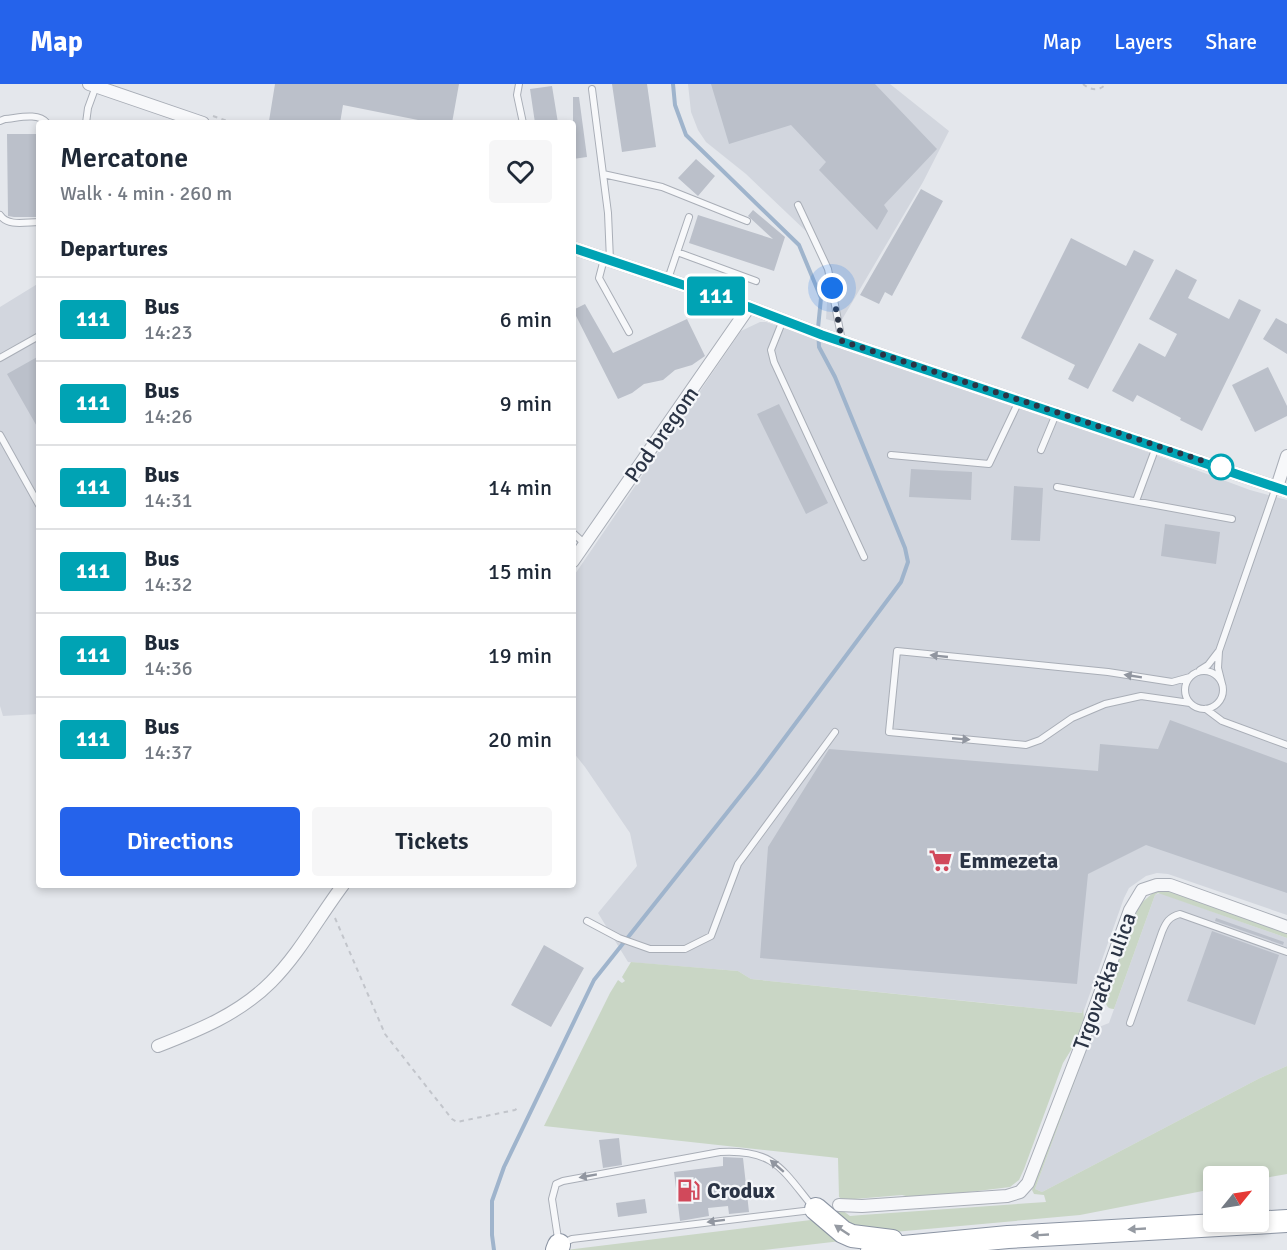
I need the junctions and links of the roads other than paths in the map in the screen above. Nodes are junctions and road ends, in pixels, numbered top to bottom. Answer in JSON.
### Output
{"nodes":[{"id":1,"x":519,"y":84,"type":"edge"},
{"id":2,"x":92,"y":85,"type":"edge"},
{"id":3,"x":592,"y":89,"type":"dead end"},
{"id":4,"x":45,"y":120,"type":"edge"},
{"id":5,"x":86,"y":120,"type":"edge"},
{"id":6,"x":194,"y":120,"type":"edge"},
{"id":7,"x":522,"y":120,"type":"edge"},
{"id":8,"x":0,"y":121,"type":"edge"},
{"id":9,"x":603,"y":174,"type":"junction"},
{"id":10,"x":798,"y":205,"type":"dead end"},
{"id":11,"x":0,"y":215,"type":"edge"},
{"id":12,"x":689,"y":217,"type":"dead end"},
{"id":13,"x":747,"y":221,"type":"dead end"},
{"id":14,"x":36,"y":222,"type":"edge"},
{"id":15,"x":576,"y":249,"type":"edge"},
{"id":16,"x":677,"y":252,"type":"junction"},
{"id":17,"x":607,"y":260,"type":"junction"},
{"id":18,"x":667,"y":280,"type":"junction"},
{"id":19,"x":756,"y":281,"type":"dead end"},
{"id":20,"x":749,"y":307,"type":"junction"},
{"id":21,"x":783,"y":320,"type":"junction"},
{"id":22,"x":629,"y":332,"type":"dead end"},
{"id":23,"x":36,"y":338,"type":"edge"},
{"id":24,"x":842,"y":341,"type":"junction"},
{"id":25,"x":0,"y":358,"type":"edge"},
{"id":26,"x":1019,"y":400,"type":"junction"},
{"id":27,"x":1057,"y":413,"type":"junction"},
{"id":28,"x":0,"y":435,"type":"edge"},
{"id":29,"x":1156,"y":446,"type":"junction"},
{"id":30,"x":1041,"y":450,"type":"dead end"},
{"id":31,"x":891,"y":455,"type":"dead end"},
{"id":32,"x":1287,"y":456,"type":"edge"},
{"id":33,"x":1057,"y":487,"type":"dead end"},
{"id":34,"x":1282,"y":489,"type":"edge"},
{"id":35,"x":36,"y":500,"type":"edge"},
{"id":36,"x":1137,"y":501,"type":"junction"},
{"id":37,"x":1232,"y":519,"type":"dead end"},
{"id":38,"x":576,"y":536,"type":"edge"},
{"id":39,"x":585,"y":544,"type":"junction"},
{"id":40,"x":576,"y":557,"type":"edge"},
{"id":41,"x":864,"y":557,"type":"dead end"},
{"id":42,"x":1219,"y":651,"type":"junction"},
{"id":43,"x":1192,"y":675,"type":"junction"},
{"id":44,"x":1222,"y":684,"type":"junction"},
{"id":45,"x":1190,"y":703,"type":"junction"},
{"id":46,"x":1206,"y":709,"type":"junction"},
{"id":47,"x":835,"y":732,"type":"dead end"},
{"id":48,"x":1287,"y":745,"type":"edge"},
{"id":49,"x":341,"y":888,"type":"edge"},
{"id":50,"x":587,"y":921,"type":"dead end"},
{"id":51,"x":1287,"y":927,"type":"edge"},
{"id":52,"x":1287,"y":952,"type":"edge"},
{"id":53,"x":1130,"y":1023,"type":"dead end"},
{"id":54,"x":158,"y":1046,"type":"dead end"},
{"id":55,"x":839,"y":1204,"type":"joint"},
{"id":56,"x":816,"y":1209,"type":"junction"},
{"id":57,"x":1287,"y":1221,"type":"edge"},
{"id":58,"x":914,"y":1246,"type":"junction"},
{"id":59,"x":558,"y":1247,"type":"edge"},
{"id":60,"x":872,"y":1250,"type":"edge"}],
"edges":[{"from":1,"to":7,"type":"lane"},
{"from":2,"to":5,"type":"lane"},
{"from":2,"to":6,"type":"street"},
{"from":3,"to":9,"type":"lane"},
{"from":4,"to":8,"type":"lane"},
{"from":9,"to":13,"type":"lane"},
{"from":9,"to":17,"type":"lane"},
{"from":10,"to":24,"type":"lane"},
{"from":11,"to":14,"type":"lane"},
{"from":12,"to":16,"type":"lane"},
{"from":15,"to":17,"type":"street"},
{"from":16,"to":18,"type":"lane"},
{"from":16,"to":19,"type":"lane"},
{"from":17,"to":18,"type":"street"},
{"from":17,"to":22,"type":"lane"},
{"from":18,"to":20,"type":"street"},
{"from":20,"to":21,"type":"street"},
{"from":20,"to":39,"type":"street","name":"Pod bregom"},
{"from":21,"to":24,"type":"street"},
{"from":21,"to":41,"type":"lane"},
{"from":23,"to":25,"type":"lane"},
{"from":24,"to":26,"type":"street"},
{"from":26,"to":27,"type":"street"},
{"from":26,"to":31,"type":"lane"},
{"from":27,"to":29,"type":"street"},
{"from":27,"to":30,"type":"lane"},
{"from":28,"to":35,"type":"lane"},
{"from":29,"to":34,"type":"street"},
{"from":29,"to":36,"type":"lane"},
{"from":32,"to":34,"type":"street"},
{"from":33,"to":36,"type":"lane"},
{"from":34,"to":42,"type":"lane"},
{"from":36,"to":37,"type":"lane"},
{"from":38,"to":39,"type":"lane"},
{"from":39,"to":40,"type":"street","name":"Pod bregom"},
{"from":42,"to":43,"type":"lane"},
{"from":42,"to":44,"type":"lane"},
{"from":43,"to":44,"type":"lane"},
{"from":43,"to":45,"type":"lane"},
{"from":43,"to":45,"type":"lane","one_way":true},
{"from":44,"to":46,"type":"lane"},
{"from":45,"to":46,"type":"lane"},
{"from":46,"to":48,"type":"lane"},
{"from":47,"to":50,"type":"lane"},
{"from":49,"to":54,"type":"street"},
{"from":51,"to":55,"type":"street","name":"Trgovačka ulica"},
{"from":52,"to":53,"type":"lane"},
{"from":55,"to":56,"type":"lane"},
{"from":58,"to":56,"type":"highway","one_way":true},
{"from":56,"to":59,"type":"lane","one_way":true},
{"from":56,"to":59,"type":"lane","one_way":true},
{"from":57,"to":58,"type":"highway","one_way":true},
{"from":58,"to":60,"type":"highway"}]}
